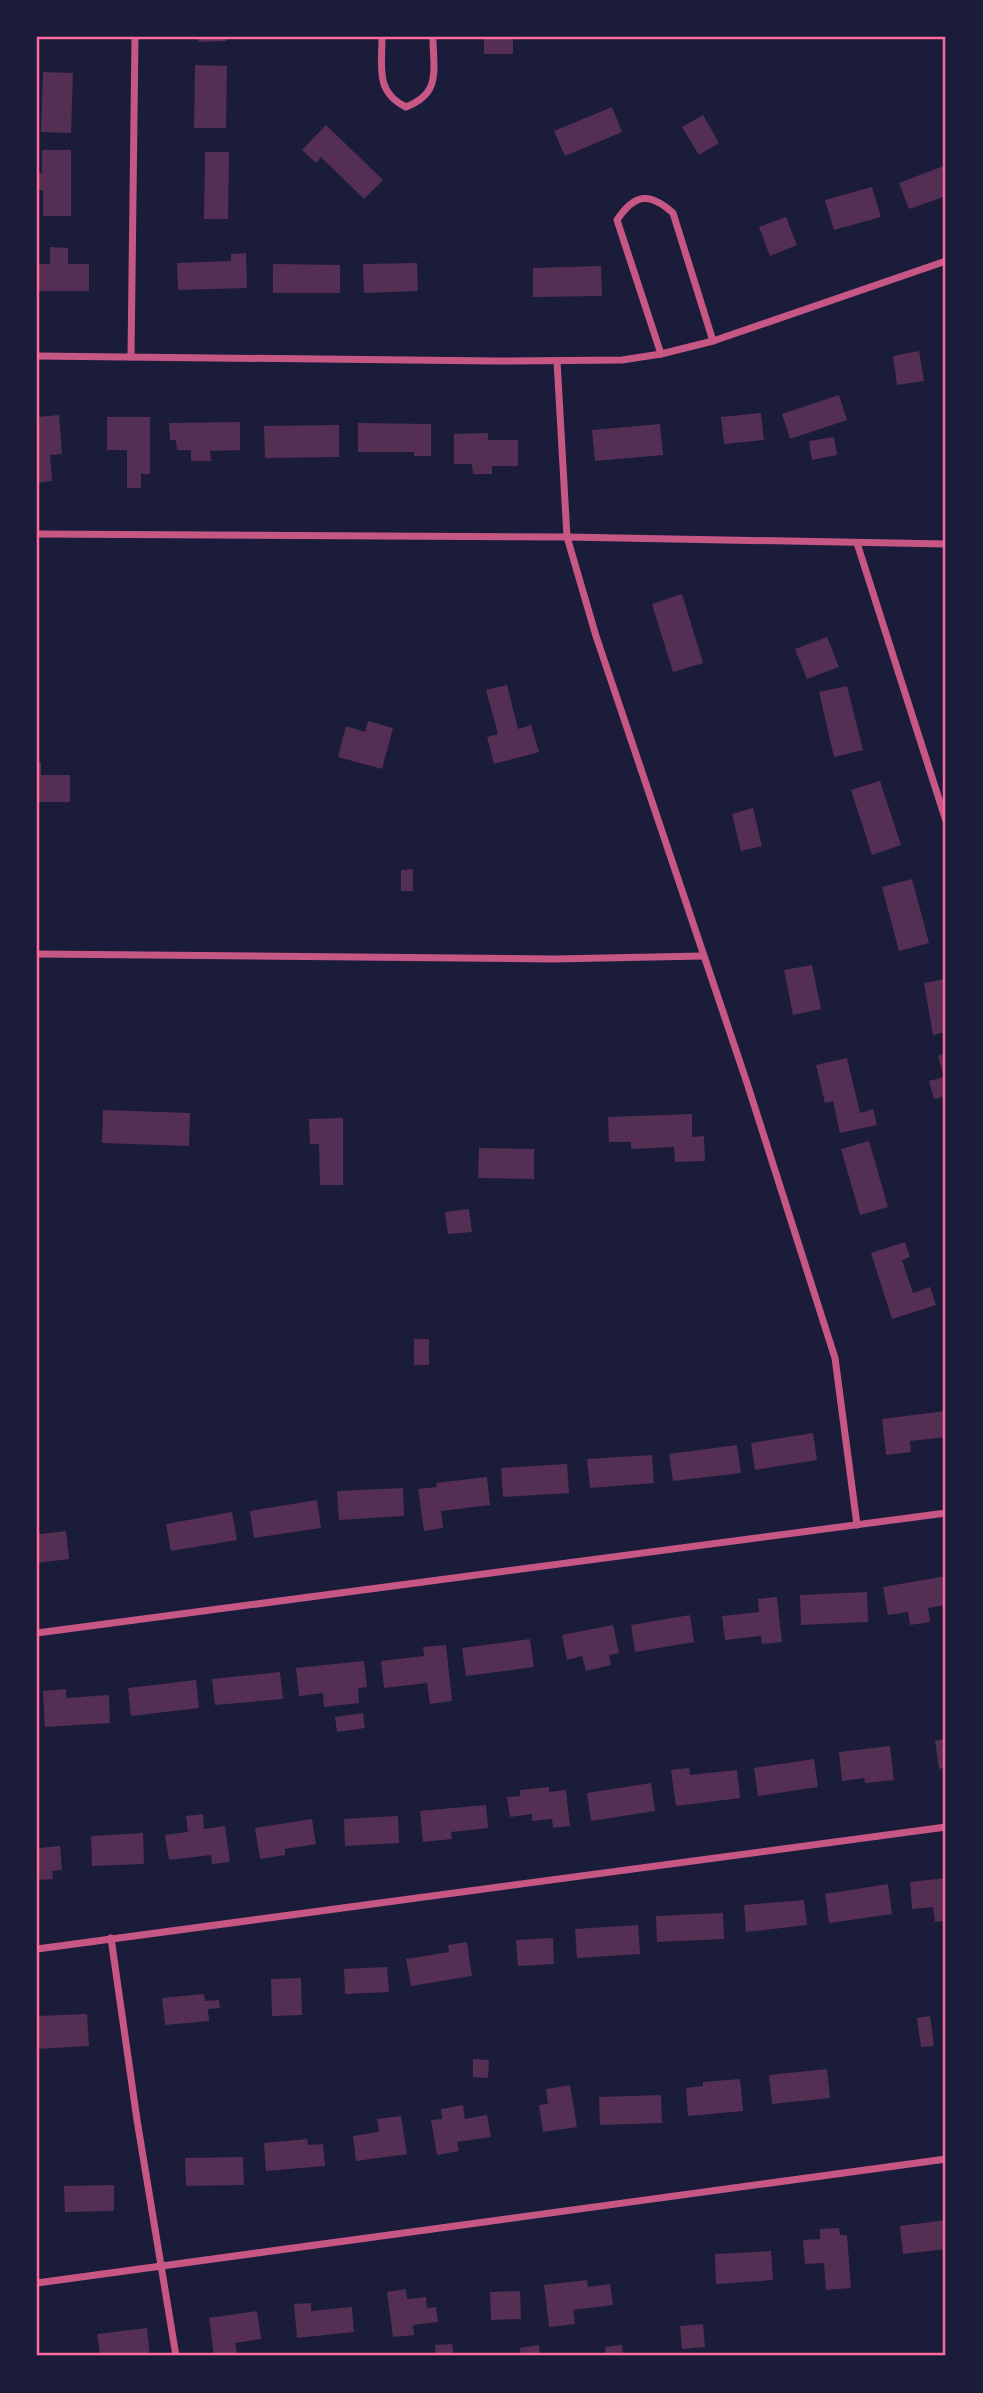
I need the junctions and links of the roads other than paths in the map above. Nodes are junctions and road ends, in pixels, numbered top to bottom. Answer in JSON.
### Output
{"nodes":[{"id":1,"x":135,"y":37,"type":"edge"},
{"id":2,"x":382,"y":37,"type":"edge"},
{"id":3,"x":433,"y":37,"type":"edge"},
{"id":4,"x":946,"y":261,"type":"edge"},
{"id":5,"x":713,"y":341,"type":"junction"},
{"id":6,"x":662,"y":354,"type":"junction"},
{"id":7,"x":37,"y":356,"type":"edge"},
{"id":8,"x":131,"y":357,"type":"junction"},
{"id":9,"x":557,"y":361,"type":"junction"},
{"id":10,"x":37,"y":534,"type":"edge"},
{"id":11,"x":567,"y":537,"type":"junction"},
{"id":12,"x":857,"y":543,"type":"junction"},
{"id":13,"x":946,"y":544,"type":"edge"},
{"id":14,"x":946,"y":821,"type":"edge"},
{"id":15,"x":37,"y":954,"type":"edge"},
{"id":16,"x":703,"y":956,"type":"junction"},
{"id":17,"x":946,"y":1513,"type":"edge"},
{"id":18,"x":858,"y":1525,"type":"junction"},
{"id":19,"x":37,"y":1633,"type":"edge"},
{"id":20,"x":946,"y":1827,"type":"edge"},
{"id":21,"x":111,"y":1938,"type":"junction"},
{"id":22,"x":37,"y":1949,"type":"edge"},
{"id":23,"x":946,"y":2159,"type":"edge"},
{"id":24,"x":161,"y":2266,"type":"junction"},
{"id":25,"x":37,"y":2283,"type":"edge"},
{"id":26,"x":176,"y":2356,"type":"edge"}],
"edges":[{"from":1,"to":8,"type":"street"},
{"from":2,"to":3,"type":"street"},
{"from":4,"to":5,"type":"street"},
{"from":5,"to":6,"type":"street"},
{"from":5,"to":6,"type":"street"},
{"from":6,"to":9,"type":"street"},
{"from":7,"to":8,"type":"street"},
{"from":8,"to":9,"type":"street"},
{"from":9,"to":11,"type":"street"},
{"from":10,"to":11,"type":"street"},
{"from":11,"to":12,"type":"street"},
{"from":11,"to":16,"type":"street"},
{"from":12,"to":13,"type":"street"},
{"from":12,"to":14,"type":"street"},
{"from":15,"to":16,"type":"street"},
{"from":16,"to":18,"type":"street"},
{"from":17,"to":18,"type":"street"},
{"from":18,"to":19,"type":"street"},
{"from":20,"to":21,"type":"street"},
{"from":21,"to":22,"type":"street"},
{"from":21,"to":24,"type":"street"},
{"from":23,"to":24,"type":"street"},
{"from":24,"to":25,"type":"street"},
{"from":24,"to":26,"type":"street"}]}
